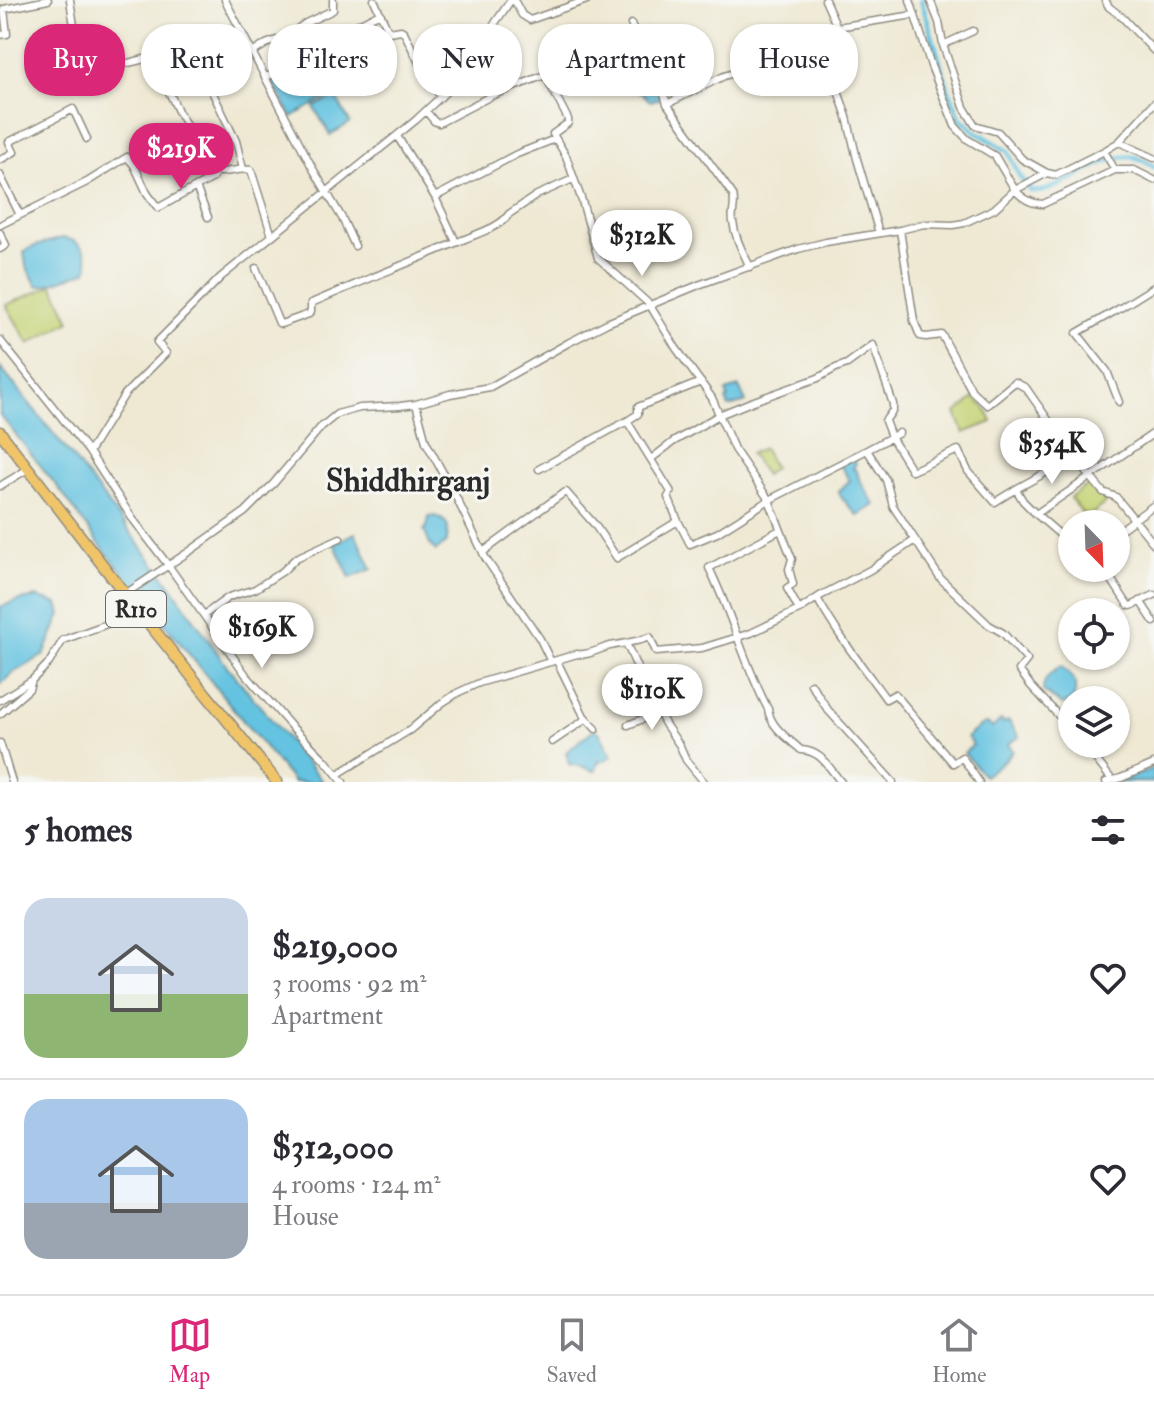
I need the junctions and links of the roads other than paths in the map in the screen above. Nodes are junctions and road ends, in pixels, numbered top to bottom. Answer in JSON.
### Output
{"nodes":[{"id":1,"x":48,"y":0,"type":"edge"},
{"id":2,"x":70,"y":0,"type":"edge"},
{"id":3,"x":225,"y":0,"type":"edge"},
{"id":4,"x":333,"y":0,"type":"edge"},
{"id":5,"x":374,"y":0,"type":"edge"},
{"id":6,"x":513,"y":0,"type":"edge"},
{"id":7,"x":587,"y":0,"type":"edge"},
{"id":8,"x":825,"y":0,"type":"edge"},
{"id":9,"x":910,"y":0,"type":"edge"},
{"id":10,"x":930,"y":0,"type":"edge"},
{"id":11,"x":1105,"y":0,"type":"edge"},
{"id":12,"x":380,"y":13,"type":"junction"},
{"id":13,"x":914,"y":15,"type":"junction"},
{"id":14,"x":237,"y":24,"type":"edge"},
{"id":15,"x":836,"y":24,"type":"edge"},
{"id":16,"x":856,"y":24,"type":"edge"},
{"id":17,"x":973,"y":31,"type":"dead end"},
{"id":18,"x":0,"y":35,"type":"edge"},
{"id":19,"x":943,"y":45,"type":"junction"},
{"id":20,"x":1154,"y":51,"type":"edge"},
{"id":21,"x":252,"y":53,"type":"joint"},
{"id":22,"x":141,"y":60,"type":"edge"},
{"id":23,"x":730,"y":74,"type":"edge"},
{"id":24,"x":266,"y":77,"type":"junction"},
{"id":25,"x":171,"y":96,"type":"edge"},
{"id":26,"x":214,"y":96,"type":"edge"},
{"id":27,"x":665,"y":96,"type":"edge"},
{"id":28,"x":840,"y":96,"type":"edge"},
{"id":29,"x":441,"y":97,"type":"junction"},
{"id":30,"x":1154,"y":103,"type":"edge"},
{"id":31,"x":667,"y":104,"type":"junction"},
{"id":32,"x":426,"y":111,"type":"junction"},
{"id":33,"x":397,"y":136,"type":"junction"},
{"id":34,"x":87,"y":139,"type":"dead end"},
{"id":35,"x":555,"y":139,"type":"junction"},
{"id":36,"x":1119,"y":142,"type":"junction"},
{"id":37,"x":1105,"y":152,"type":"junction"},
{"id":38,"x":1154,"y":158,"type":"edge"},
{"id":39,"x":0,"y":160,"type":"edge"},
{"id":40,"x":1114,"y":168,"type":"junction"},
{"id":41,"x":243,"y":169,"type":"junction"},
{"id":42,"x":215,"y":172,"type":"junction"},
{"id":43,"x":1045,"y":174,"type":"junction"},
{"id":44,"x":0,"y":175,"type":"edge"},
{"id":45,"x":573,"y":179,"type":"junction"},
{"id":46,"x":1154,"y":180,"type":"edge"},
{"id":47,"x":196,"y":187,"type":"junction"},
{"id":48,"x":1016,"y":189,"type":"junction"},
{"id":49,"x":327,"y":192,"type":"junction"},
{"id":50,"x":435,"y":197,"type":"junction"},
{"id":51,"x":20,"y":215,"type":"junction"},
{"id":52,"x":208,"y":217,"type":"dead end"},
{"id":53,"x":0,"y":225,"type":"edge"},
{"id":54,"x":900,"y":230,"type":"junction"},
{"id":55,"x":0,"y":233,"type":"edge"},
{"id":56,"x":879,"y":233,"type":"junction"},
{"id":57,"x":272,"y":236,"type":"junction"},
{"id":58,"x":456,"y":242,"type":"junction"},
{"id":59,"x":355,"y":246,"type":"dead end"},
{"id":60,"x":0,"y":249,"type":"edge"},
{"id":61,"x":750,"y":267,"type":"junction"},
{"id":62,"x":256,"y":268,"type":"dead end"},
{"id":63,"x":1154,"y":287,"type":"edge"},
{"id":64,"x":649,"y":304,"type":"junction"},
{"id":65,"x":0,"y":340,"type":"edge"},
{"id":66,"x":701,"y":382,"type":"junction"},
{"id":67,"x":1119,"y":402,"type":"dead end"},
{"id":68,"x":416,"y":404,"type":"junction"},
{"id":69,"x":719,"y":415,"type":"junction"},
{"id":70,"x":627,"y":421,"type":"junction"},
{"id":71,"x":0,"y":432,"type":"edge"},
{"id":72,"x":899,"y":433,"type":"dead end"},
{"id":73,"x":1154,"y":433,"type":"edge"},
{"id":74,"x":891,"y":437,"type":"junction"},
{"id":75,"x":867,"y":450,"type":"junction"},
{"id":76,"x":89,"y":452,"type":"junction"},
{"id":77,"x":1074,"y":457,"type":"junction"},
{"id":78,"x":651,"y":459,"type":"junction"},
{"id":79,"x":28,"y":469,"type":"junction"},
{"id":80,"x":539,"y":469,"type":"dead end"},
{"id":81,"x":1092,"y":477,"type":"junction"},
{"id":82,"x":0,"y":486,"type":"edge"},
{"id":83,"x":1016,"y":489,"type":"junction"},
{"id":84,"x":769,"y":500,"type":"junction"},
{"id":85,"x":1154,"y":505,"type":"edge"},
{"id":86,"x":1036,"y":514,"type":"junction"},
{"id":87,"x":1134,"y":520,"type":"junction"},
{"id":88,"x":678,"y":521,"type":"junction"},
{"id":89,"x":1130,"y":523,"type":"edge"},
{"id":90,"x":780,"y":530,"type":"junction"},
{"id":91,"x":1058,"y":533,"type":"edge"},
{"id":92,"x":340,"y":538,"type":"dead end"},
{"id":93,"x":915,"y":540,"type":"junction"},
{"id":94,"x":1154,"y":544,"type":"edge"},
{"id":95,"x":483,"y":552,"type":"junction"},
{"id":96,"x":168,"y":565,"type":"junction"},
{"id":97,"x":1113,"y":582,"type":"edge"},
{"id":98,"x":125,"y":594,"type":"junction"},
{"id":99,"x":1154,"y":595,"type":"edge"},
{"id":100,"x":817,"y":598,"type":"junction"},
{"id":101,"x":1140,"y":601,"type":"junction"},
{"id":102,"x":134,"y":606,"type":"junction"},
{"id":103,"x":799,"y":610,"type":"junction"},
{"id":104,"x":204,"y":615,"type":"junction"},
{"id":105,"x":1154,"y":622,"type":"edge"},
{"id":106,"x":736,"y":637,"type":"junction"},
{"id":107,"x":626,"y":643,"type":"junction"},
{"id":108,"x":554,"y":661,"type":"junction"},
{"id":109,"x":32,"y":680,"type":"junction"},
{"id":110,"x":811,"y":684,"type":"dead end"},
{"id":111,"x":0,"y":700,"type":"edge"},
{"id":112,"x":662,"y":712,"type":"junction"},
{"id":113,"x":0,"y":714,"type":"edge"},
{"id":114,"x":1058,"y":715,"type":"edge"},
{"id":115,"x":586,"y":719,"type":"junction"},
{"id":116,"x":628,"y":725,"type":"dead end"},
{"id":117,"x":596,"y":729,"type":"dead end"},
{"id":118,"x":552,"y":742,"type":"dead end"},
{"id":119,"x":0,"y":743,"type":"edge"},
{"id":120,"x":1093,"y":758,"type":"edge"},
{"id":121,"x":1154,"y":764,"type":"edge"},
{"id":122,"x":338,"y":774,"type":"junction"},
{"id":123,"x":1122,"y":780,"type":"edge"},
{"id":124,"x":1109,"y":781,"type":"edge"},
{"id":125,"x":12,"y":782,"type":"edge"},
{"id":126,"x":277,"y":782,"type":"edge"},
{"id":127,"x":343,"y":782,"type":"edge"},
{"id":128,"x":704,"y":782,"type":"edge"},
{"id":129,"x":841,"y":782,"type":"edge"},
{"id":130,"x":893,"y":782,"type":"edge"},
{"id":131,"x":979,"y":782,"type":"edge"}],
"edges":[{"from":1,"to":18,"type":"street"},
{"from":2,"to":22,"type":"street"},
{"from":3,"to":14,"type":"street"},
{"from":4,"to":21,"type":"street"},
{"from":5,"to":12,"type":"street"},
{"from":6,"to":7,"type":"street"},
{"from":6,"to":29,"type":"street"},
{"from":8,"to":15,"type":"street"},
{"from":9,"to":13,"type":"street"},
{"from":10,"to":19,"type":"street"},
{"from":11,"to":20,"type":"street"},
{"from":12,"to":24,"type":"street"},
{"from":12,"to":29,"type":"street"},
{"from":13,"to":16,"type":"street"},
{"from":13,"to":48,"type":"street"},
{"from":17,"to":19,"type":"street"},
{"from":19,"to":43,"type":"street"},
{"from":21,"to":24,"type":"street"},
{"from":23,"to":31,"type":"street"},
{"from":24,"to":49,"type":"street"},
{"from":25,"to":42,"type":"street"},
{"from":26,"to":41,"type":"street"},
{"from":27,"to":31,"type":"street"},
{"from":28,"to":56,"type":"street"},
{"from":29,"to":32,"type":"street"},
{"from":30,"to":36,"type":"street"},
{"from":31,"to":61,"type":"street"},
{"from":32,"to":33,"type":"street"},
{"from":32,"to":35,"type":"street"},
{"from":33,"to":49,"type":"street"},
{"from":33,"to":50,"type":"street"},
{"from":34,"to":39,"type":"street"},
{"from":35,"to":45,"type":"street"},
{"from":35,"to":50,"type":"street"},
{"from":36,"to":37,"type":"street"},
{"from":36,"to":38,"type":"street"},
{"from":37,"to":40,"type":"street"},
{"from":37,"to":43,"type":"street"},
{"from":40,"to":46,"type":"street"},
{"from":40,"to":48,"type":"street"},
{"from":41,"to":42,"type":"street"},
{"from":41,"to":57,"type":"street"},
{"from":42,"to":47,"type":"street"},
{"from":43,"to":48,"type":"street"},
{"from":44,"to":51,"type":"street"},
{"from":45,"to":58,"type":"street"},
{"from":45,"to":64,"type":"street"},
{"from":47,"to":51,"type":"street"},
{"from":47,"to":52,"type":"street"},
{"from":48,"to":54,"type":"street"},
{"from":49,"to":57,"type":"street"},
{"from":49,"to":59,"type":"street"},
{"from":50,"to":58,"type":"street"},
{"from":51,"to":53,"type":"street"},
{"from":54,"to":56,"type":"street"},
{"from":54,"to":77,"type":"street"},
{"from":55,"to":60,"type":"street"},
{"from":56,"to":61,"type":"street"},
{"from":57,"to":76,"type":"street"},
{"from":58,"to":62,"type":"street"},
{"from":61,"to":64,"type":"street"},
{"from":63,"to":67,"type":"street"},
{"from":64,"to":66,"type":"street"},
{"from":64,"to":68,"type":"street"},
{"from":65,"to":76,"type":"street"},
{"from":66,"to":69,"type":"street"},
{"from":66,"to":70,"type":"street"},
{"from":68,"to":95,"type":"street"},
{"from":68,"to":96,"type":"street"},
{"from":69,"to":74,"type":"street"},
{"from":69,"to":78,"type":"street"},
{"from":69,"to":84,"type":"street"},
{"from":70,"to":78,"type":"street"},
{"from":70,"to":80,"type":"street"},
{"from":71,"to":79,"type":"main road","number":"R110"},
{"from":72,"to":74,"type":"street"},
{"from":73,"to":81,"type":"street"},
{"from":74,"to":75,"type":"street"},
{"from":74,"to":83,"type":"street"},
{"from":75,"to":84,"type":"street"},
{"from":75,"to":93,"type":"street"},
{"from":76,"to":96,"type":"street"},
{"from":77,"to":81,"type":"street"},
{"from":77,"to":83,"type":"street"},
{"from":78,"to":88,"type":"street"},
{"from":79,"to":82,"type":"street"},
{"from":79,"to":98,"type":"main road","number":"R110"},
{"from":81,"to":86,"type":"street"},
{"from":81,"to":87,"type":"street"},
{"from":83,"to":86,"type":"street"},
{"from":84,"to":88,"type":"street"},
{"from":84,"to":90,"type":"street"},
{"from":85,"to":87,"type":"street"},
{"from":86,"to":91,"type":"street"},
{"from":87,"to":89,"type":"street"},
{"from":87,"to":94,"type":"street"},
{"from":88,"to":95,"type":"street"},
{"from":90,"to":103,"type":"street"},
{"from":90,"to":106,"type":"street"},
{"from":92,"to":104,"type":"street"},
{"from":93,"to":100,"type":"street"},
{"from":93,"to":114,"type":"street"},
{"from":95,"to":108,"type":"street"},
{"from":96,"to":98,"type":"street"},
{"from":96,"to":104,"type":"street"},
{"from":97,"to":101,"type":"street"},
{"from":98,"to":102,"type":"main road","number":"R110"},
{"from":99,"to":101,"type":"street"},
{"from":100,"to":103,"type":"street"},
{"from":100,"to":131,"type":"street"},
{"from":101,"to":105,"type":"street"},
{"from":102,"to":109,"type":"street"},
{"from":102,"to":126,"type":"main road","number":"R110"},
{"from":103,"to":106,"type":"street"},
{"from":104,"to":122,"type":"street"},
{"from":106,"to":107,"type":"street"},
{"from":106,"to":129,"type":"street"},
{"from":107,"to":108,"type":"street"},
{"from":107,"to":112,"type":"street"},
{"from":108,"to":115,"type":"street"},
{"from":108,"to":122,"type":"street"},
{"from":109,"to":111,"type":"street"},
{"from":109,"to":113,"type":"street"},
{"from":110,"to":130,"type":"street"},
{"from":112,"to":116,"type":"street"},
{"from":112,"to":128,"type":"street"},
{"from":115,"to":117,"type":"street"},
{"from":115,"to":118,"type":"street"},
{"from":119,"to":125,"type":"street"},
{"from":120,"to":124,"type":"street"},
{"from":121,"to":123,"type":"street"},
{"from":122,"to":127,"type":"street"},
{"from":123,"to":124,"type":"street"}]}
